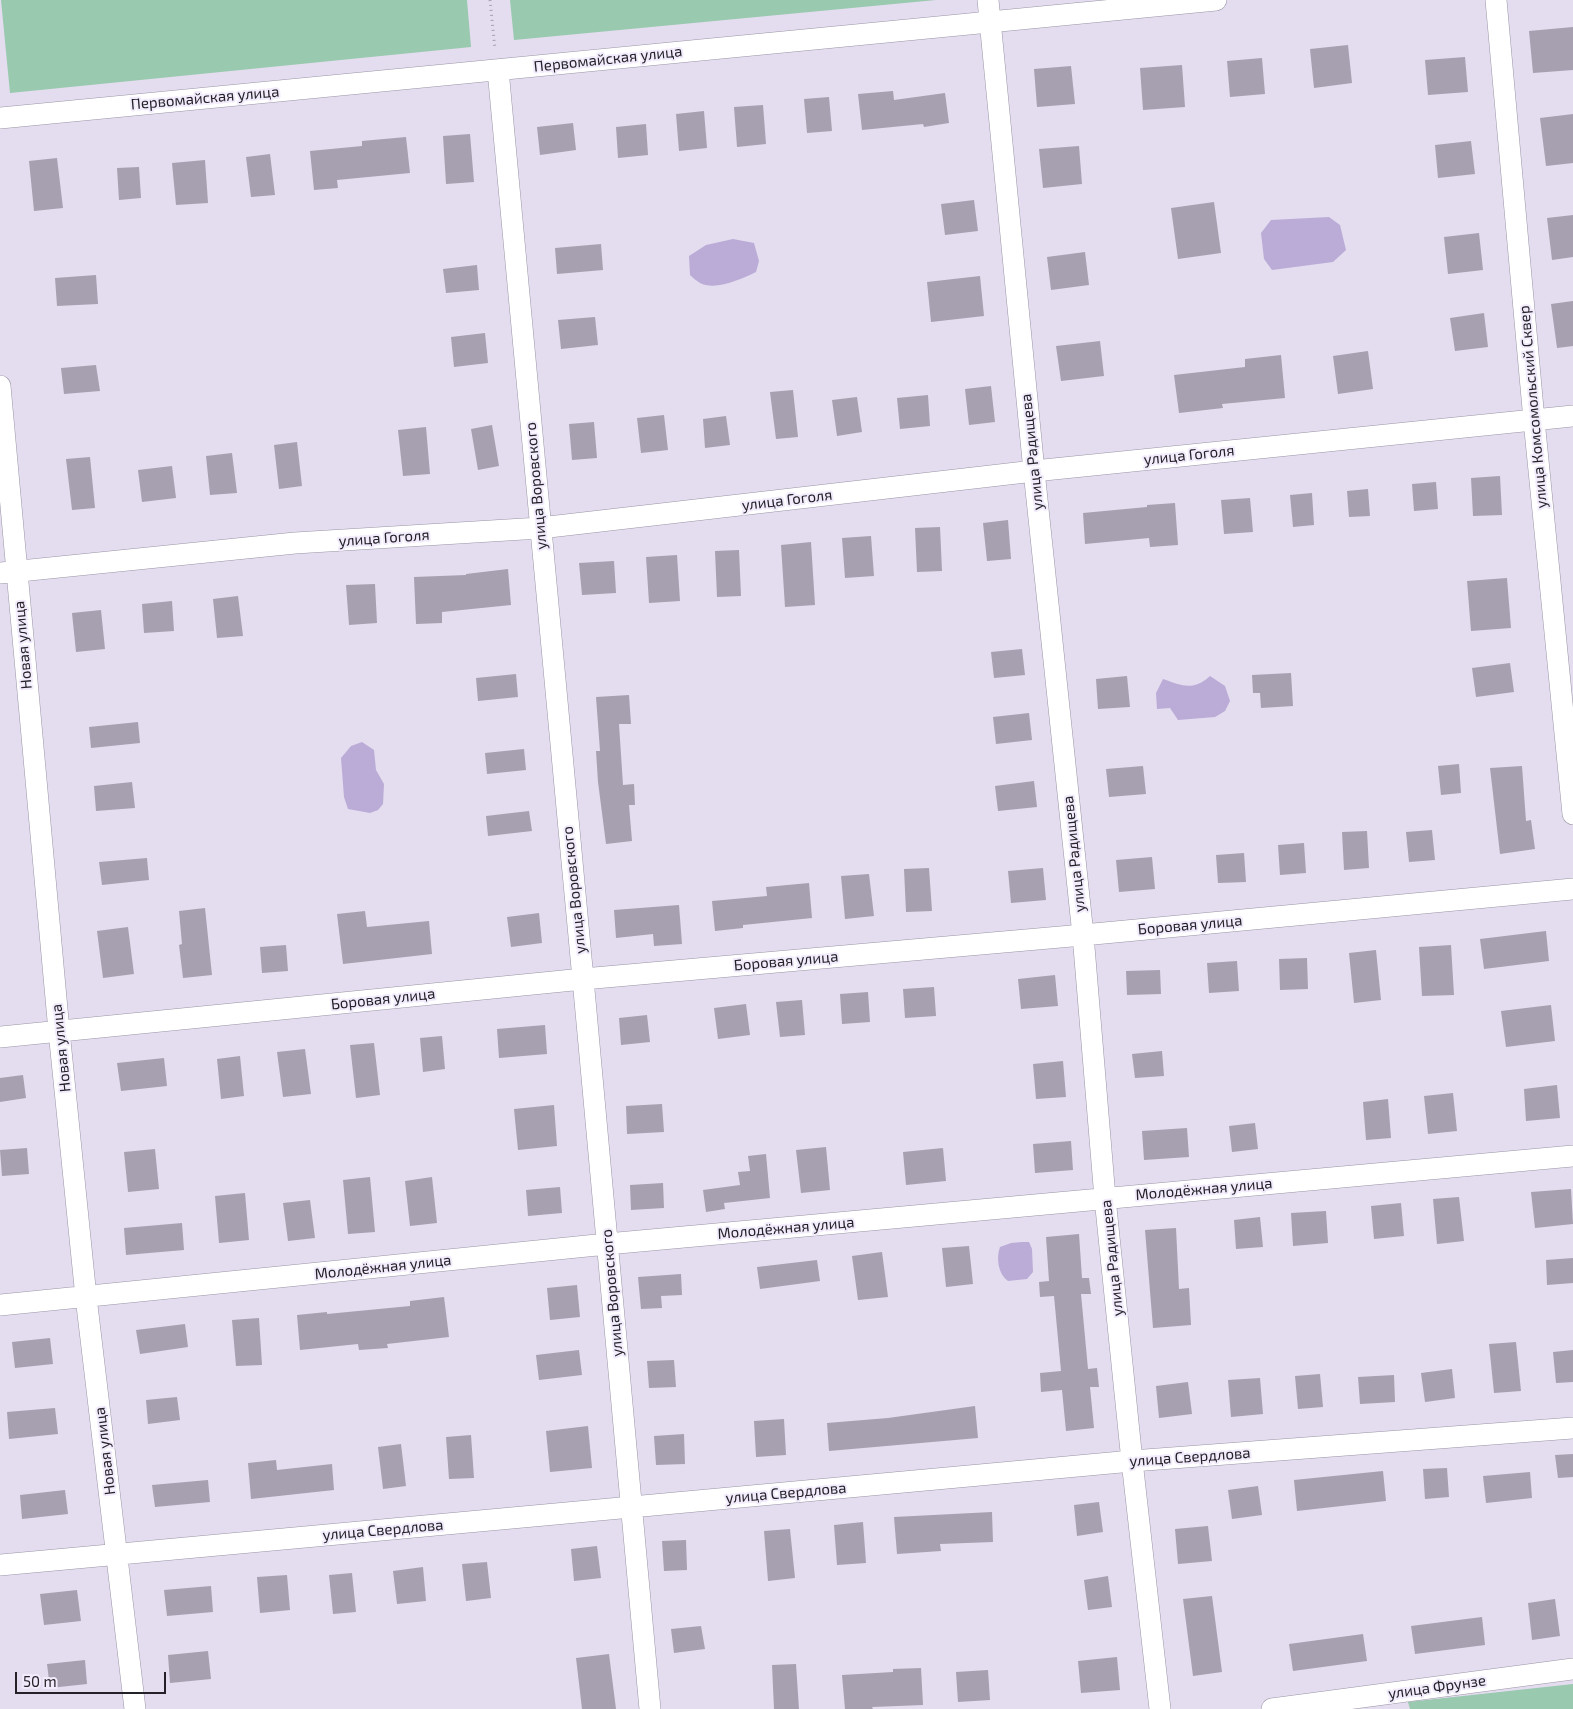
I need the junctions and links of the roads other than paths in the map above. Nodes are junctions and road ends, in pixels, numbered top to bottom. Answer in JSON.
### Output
{"nodes":[{"id":1,"x":988,"y":0,"type":"edge"},
{"id":2,"x":1216,"y":0,"type":"edge"},
{"id":3,"x":1496,"y":0,"type":"edge"},
{"id":4,"x":990,"y":22,"type":"junction"},
{"id":5,"x":498,"y":70,"type":"junction"},
{"id":6,"x":0,"y":118,"type":"edge"},
{"id":7,"x":0,"y":386,"type":"edge"},
{"id":8,"x":1573,"y":416,"type":"edge"},
{"id":9,"x":1534,"y":420,"type":"junction"},
{"id":10,"x":1034,"y":471,"type":"junction"},
{"id":11,"x":540,"y":528,"type":"junction"},
{"id":12,"x":8,"y":572,"type":"edge"},
{"id":13,"x":1573,"y":814,"type":"edge"},
{"id":14,"x":1573,"y":889,"type":"edge"},
{"id":15,"x":1083,"y":935,"type":"junction"},
{"id":16,"x":583,"y":979,"type":"junction"},
{"id":17,"x":59,"y":1031,"type":"junction"},
{"id":18,"x":0,"y":1037,"type":"edge"},
{"id":19,"x":1573,"y":1156,"type":"edge"},
{"id":20,"x":1106,"y":1198,"type":"junction"},
{"id":21,"x":607,"y":1244,"type":"junction"},
{"id":22,"x":86,"y":1298,"type":"junction"},
{"id":23,"x":0,"y":1305,"type":"edge"},
{"id":24,"x":1573,"y":1428,"type":"edge"},
{"id":25,"x":1132,"y":1461,"type":"junction"},
{"id":26,"x":631,"y":1508,"type":"junction"},
{"id":27,"x":117,"y":1554,"type":"junction"},
{"id":28,"x":0,"y":1565,"type":"edge"},
{"id":29,"x":1573,"y":1669,"type":"edge"},
{"id":30,"x":134,"y":1709,"type":"edge"},
{"id":31,"x":650,"y":1709,"type":"edge"},
{"id":32,"x":1160,"y":1709,"type":"edge"},
{"id":33,"x":1272,"y":1709,"type":"edge"}],
"edges":[{"from":1,"to":4,"type":"street","name":"улица Радищева"},
{"from":2,"to":4,"type":"street","name":"Первомайская улица"},
{"from":3,"to":9,"type":"street","name":"улица Комсомольский Сквер"},
{"from":4,"to":5,"type":"street","name":"Первомайская улица"},
{"from":4,"to":10,"type":"street","name":"улица Радищева"},
{"from":5,"to":6,"type":"street","name":"Первомайская улица"},
{"from":5,"to":11,"type":"street","name":"улица Воровского"},
{"from":7,"to":12,"type":"street","name":"Новая улица"},
{"from":8,"to":9,"type":"street","name":"улица Гоголя"},
{"from":9,"to":10,"type":"street","name":"улица Гоголя"},
{"from":9,"to":13,"type":"street","name":"улица Комсомольский Сквер"},
{"from":10,"to":11,"type":"street","name":"улица Гоголя"},
{"from":10,"to":15,"type":"street","name":"улица Радищева"},
{"from":11,"to":12,"type":"street","name":"улица Гоголя"},
{"from":11,"to":16,"type":"street","name":"улица Воровского"},
{"from":12,"to":17,"type":"street","name":"Новая улица"},
{"from":14,"to":15,"type":"street","name":"Боровая улица"},
{"from":15,"to":16,"type":"street","name":"Боровая улица"},
{"from":15,"to":20,"type":"street","name":"улица Радищева"},
{"from":16,"to":17,"type":"street","name":"Боровая улица"},
{"from":16,"to":21,"type":"street","name":"улица Воровского"},
{"from":17,"to":18,"type":"street","name":"Боровая улица"},
{"from":17,"to":22,"type":"street","name":"Новая улица"},
{"from":19,"to":20,"type":"street","name":"Молодёжная улица"},
{"from":20,"to":21,"type":"street","name":"Молодёжная улица"},
{"from":20,"to":25,"type":"street","name":"улица Радищева"},
{"from":21,"to":22,"type":"street","name":"Молодёжная улица"},
{"from":21,"to":26,"type":"street","name":"улица Воровского"},
{"from":22,"to":23,"type":"street","name":"Молодёжная улица"},
{"from":22,"to":27,"type":"street","name":"Новая улица"},
{"from":24,"to":25,"type":"street","name":"улица Свердлова"},
{"from":25,"to":26,"type":"street","name":"улица Свердлова"},
{"from":25,"to":32,"type":"street","name":"улица Радищева"},
{"from":26,"to":27,"type":"street","name":"улица Свердлова"},
{"from":26,"to":31,"type":"street","name":"улица Воровского"},
{"from":27,"to":28,"type":"street","name":"улица Свердлова"},
{"from":27,"to":30,"type":"street","name":"Новая улица"},
{"from":29,"to":33,"type":"street","name":"улица Фрунзе"}]}
